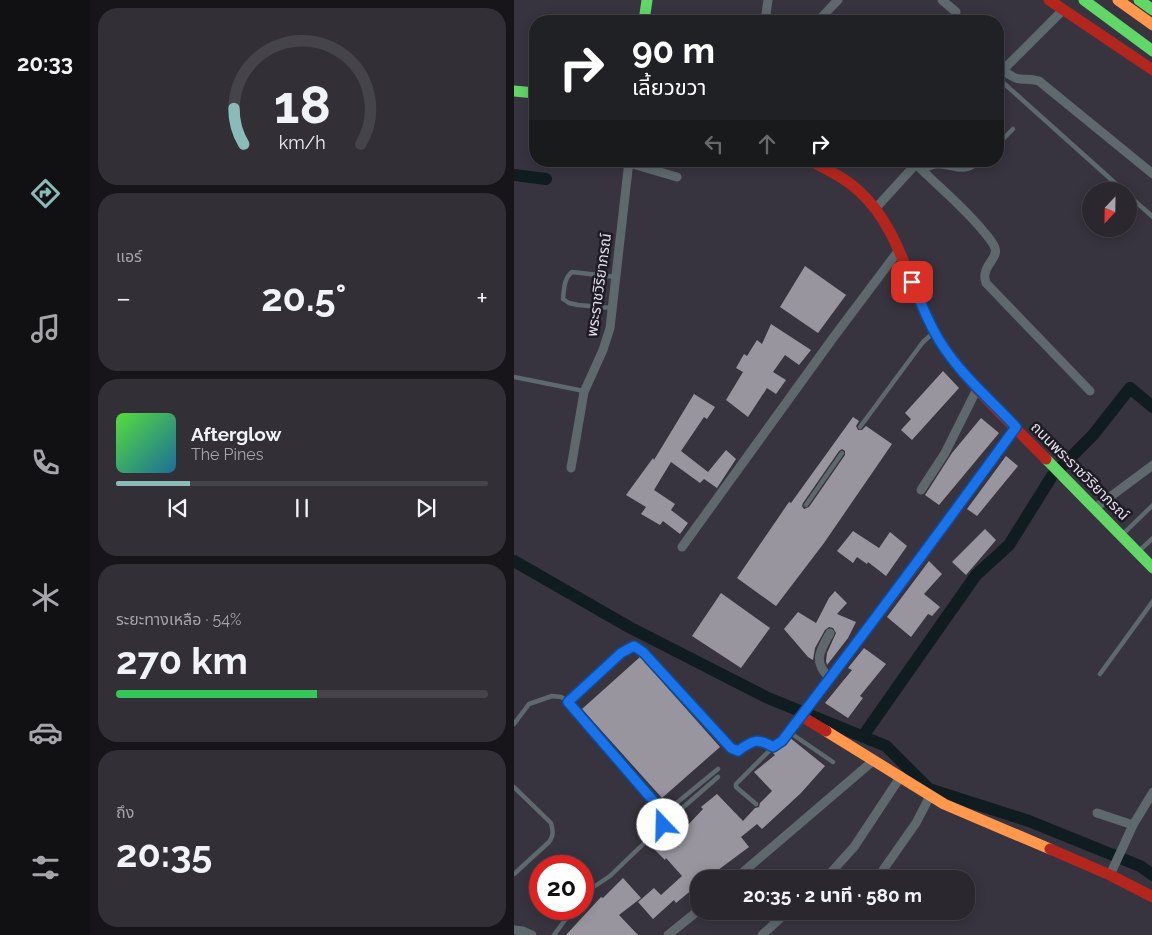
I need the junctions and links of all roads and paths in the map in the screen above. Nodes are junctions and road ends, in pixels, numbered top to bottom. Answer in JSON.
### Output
{"nodes":[{"id":1,"x":647,"y":0,"type":"edge"},
{"id":2,"x":768,"y":0,"type":"edge"},
{"id":3,"x":838,"y":0,"type":"edge"},
{"id":4,"x":942,"y":0,"type":"edge"},
{"id":5,"x":1049,"y":0,"type":"edge"},
{"id":6,"x":1084,"y":0,"type":"edge"},
{"id":7,"x":1118,"y":0,"type":"edge"},
{"id":8,"x":1139,"y":0,"type":"edge"},
{"id":9,"x":1062,"y":10,"type":"junction"},
{"id":10,"x":1152,"y":10,"type":"edge"},
{"id":11,"x":956,"y":12,"type":"dead end"},
{"id":12,"x":645,"y":15,"type":"edge"},
{"id":13,"x":766,"y":15,"type":"edge"},
{"id":14,"x":824,"y":15,"type":"edge"},
{"id":15,"x":1152,"y":25,"type":"edge"},
{"id":16,"x":1152,"y":51,"type":"edge"},
{"id":17,"x":1152,"y":70,"type":"edge"},
{"id":18,"x":1004,"y":71,"type":"edge"},
{"id":19,"x":1004,"y":76,"type":"edge"},
{"id":20,"x":1004,"y":79,"type":"edge"},
{"id":21,"x":514,"y":91,"type":"edge"},
{"id":22,"x":529,"y":92,"type":"edge"},
{"id":23,"x":1013,"y":129,"type":"dead end"},
{"id":24,"x":1004,"y":138,"type":"edge"},
{"id":25,"x":628,"y":167,"type":"edge"},
{"id":26,"x":645,"y":167,"type":"edge"},
{"id":27,"x":821,"y":167,"type":"edge"},
{"id":28,"x":911,"y":167,"type":"edge"},
{"id":29,"x":918,"y":167,"type":"edge"},
{"id":30,"x":935,"y":167,"type":"edge"},
{"id":31,"x":943,"y":167,"type":"edge"},
{"id":32,"x":974,"y":167,"type":"edge"},
{"id":33,"x":923,"y":171,"type":"junction"},
{"id":34,"x":1152,"y":174,"type":"edge"},
{"id":35,"x":677,"y":177,"type":"dead end"},
{"id":36,"x":1114,"y":182,"type":"edge"},
{"id":37,"x":1137,"y":203,"type":"edge"},
{"id":38,"x":875,"y":209,"type":"junction"},
{"id":39,"x":1152,"y":217,"type":"edge"},
{"id":40,"x":899,"y":250,"type":"junction"},
{"id":41,"x":616,"y":277,"type":"junction"},
{"id":42,"x":612,"y":308,"type":"junction"},
{"id":43,"x":934,"y":332,"type":"junction"},
{"id":44,"x":514,"y":377,"type":"edge"},
{"id":45,"x":978,"y":387,"type":"junction"},
{"id":46,"x":1090,"y":391,"type":"dead end"},
{"id":47,"x":584,"y":392,"type":"junction"},
{"id":48,"x":860,"y":427,"type":"dead end"},
{"id":49,"x":1016,"y":427,"type":"junction"},
{"id":50,"x":842,"y":453,"type":"dead end"},
{"id":51,"x":1152,"y":465,"type":"edge"},
{"id":52,"x":571,"y":468,"type":"dead end"},
{"id":53,"x":921,"y":490,"type":"dead end"},
{"id":54,"x":806,"y":505,"type":"dead end"},
{"id":55,"x":1152,"y":505,"type":"edge"},
{"id":56,"x":1095,"y":508,"type":"junction"},
{"id":57,"x":1122,"y":535,"type":"junction"},
{"id":58,"x":1152,"y":538,"type":"edge"},
{"id":59,"x":682,"y":547,"type":"dead end"},
{"id":60,"x":1138,"y":552,"type":"junction"},
{"id":61,"x":1152,"y":568,"type":"edge"},
{"id":62,"x":1152,"y":601,"type":"edge"},
{"id":63,"x":830,"y":632,"type":"dead end"},
{"id":64,"x":1100,"y":674,"type":"dead end"},
{"id":65,"x":830,"y":678,"type":"junction"},
{"id":66,"x":568,"y":702,"type":"junction"},
{"id":67,"x":801,"y":715,"type":"junction"},
{"id":68,"x":514,"y":724,"type":"edge"},
{"id":69,"x":789,"y":732,"type":"junction"},
{"id":70,"x":773,"y":747,"type":"junction"},
{"id":71,"x":874,"y":760,"type":"junction"},
{"id":72,"x":833,"y":762,"type":"dead end"},
{"id":73,"x":718,"y":769,"type":"dead end"},
{"id":74,"x":901,"y":776,"type":"junction"},
{"id":75,"x":718,"y":777,"type":"dead end"},
{"id":76,"x":514,"y":787,"type":"edge"},
{"id":77,"x":1152,"y":792,"type":"edge"},
{"id":78,"x":930,"y":796,"type":"junction"},
{"id":79,"x":756,"y":804,"type":"dead end"},
{"id":80,"x":1097,"y":813,"type":"dead end"},
{"id":81,"x":663,"y":825,"type":"junction"},
{"id":82,"x":1133,"y":825,"type":"junction"},
{"id":83,"x":746,"y":870,"type":"edge"},
{"id":84,"x":834,"y":870,"type":"edge"},
{"id":85,"x":883,"y":870,"type":"dead end"},
{"id":86,"x":1112,"y":871,"type":"junction"},
{"id":87,"x":514,"y":874,"type":"edge"},
{"id":88,"x":594,"y":887,"type":"edge"},
{"id":89,"x":1152,"y":897,"type":"edge"},
{"id":90,"x":690,"y":917,"type":"edge"},
{"id":91,"x":565,"y":920,"type":"edge"},
{"id":92,"x":778,"y":920,"type":"edge"},
{"id":93,"x":514,"y":929,"type":"edge"},
{"id":94,"x":532,"y":935,"type":"edge"},
{"id":95,"x":554,"y":935,"type":"edge"},
{"id":96,"x":668,"y":935,"type":"edge"},
{"id":97,"x":762,"y":935,"type":"edge"}],
"edges":[{"from":1,"to":12,"type":"main road"},
{"from":2,"to":13,"type":"street"},
{"from":3,"to":14,"type":"street"},
{"from":4,"to":11,"type":"street"},
{"from":5,"to":9,"type":"main road"},
{"from":6,"to":16,"type":"main road"},
{"from":7,"to":15,"type":"main road"},
{"from":8,"to":10,"type":"main road"},
{"from":9,"to":17,"type":"main road"},
{"from":9,"to":18,"type":"street"},
{"from":19,"to":34,"type":"street"},
{"from":20,"to":36,"type":"lane"},
{"from":21,"to":22,"type":"main road"},
{"from":23,"to":24,"type":"lane"},
{"from":25,"to":41,"type":"street","name":"พระราชวิริยาภรณ์"},
{"from":26,"to":35,"type":"street"},
{"from":27,"to":38,"type":"main road","name":"ถนนพระราชวิริยาภรณ์"},
{"from":28,"to":38,"type":"street"},
{"from":29,"to":33,"type":"street"},
{"from":30,"to":33,"type":"lane"},
{"from":31,"to":32,"type":"lane"},
{"from":33,"to":46,"type":"street"},
{"from":37,"to":39,"type":"lane"},
{"from":38,"to":40,"type":"main road","name":"ถนนพระราชวิริยาภรณ์"},
{"from":40,"to":43,"type":"main road","name":"ถนนพระราชวิริยาภรณ์"},
{"from":40,"to":59,"type":"street"},
{"from":41,"to":42,"type":"street","name":"พระราชวิริยาภรณ์"},
{"from":41,"to":42,"type":"lane"},
{"from":42,"to":47,"type":"street","name":"พระราชวิริยาภรณ์"},
{"from":43,"to":45,"type":"main road","name":"ถนนพระราชวิริยาภรณ์"},
{"from":43,"to":48,"type":"lane"},
{"from":44,"to":47,"type":"lane"},
{"from":45,"to":49,"type":"main road","name":"ถนนพระราชวิริยาภรณ์"},
{"from":45,"to":53,"type":"street"},
{"from":47,"to":52,"type":"street","name":"พระราชวิริยาภรณ์"},
{"from":49,"to":56,"type":"main road","name":"ถนนพระราชวิริยาภรณ์"},
{"from":49,"to":65,"type":"main road"},
{"from":50,"to":54,"type":"lane"},
{"from":51,"to":56,"type":"street"},
{"from":55,"to":57,"type":"lane"},
{"from":56,"to":57,"type":"main road","name":"ถนนพระราชวิริยาภรณ์"},
{"from":57,"to":60,"type":"main road","name":"ถนนพระราชวิริยาภรณ์"},
{"from":58,"to":60,"type":"lane"},
{"from":60,"to":61,"type":"main road","name":"ถนนพระราชวิริยาภรณ์"},
{"from":62,"to":64,"type":"lane"},
{"from":63,"to":65,"type":"street"},
{"from":65,"to":67,"type":"main road"},
{"from":66,"to":68,"type":"lane"},
{"from":66,"to":70,"type":"lane"},
{"from":66,"to":81,"type":"lane"},
{"from":67,"to":69,"type":"lane"},
{"from":67,"to":71,"type":"main road"},
{"from":69,"to":70,"type":"lane"},
{"from":69,"to":72,"type":"lane"},
{"from":70,"to":79,"type":"lane"},
{"from":71,"to":74,"type":"main road"},
{"from":71,"to":83,"type":"street"},
{"from":73,"to":81,"type":"lane"},
{"from":74,"to":78,"type":"main road"},
{"from":74,"to":84,"type":"street"},
{"from":75,"to":81,"type":"lane"},
{"from":76,"to":87,"type":"lane"},
{"from":77,"to":82,"type":"street"},
{"from":78,"to":85,"type":"street"},
{"from":78,"to":86,"type":"main road"},
{"from":80,"to":82,"type":"street"},
{"from":81,"to":88,"type":"lane"},
{"from":82,"to":86,"type":"street"},
{"from":86,"to":89,"type":"main road"},
{"from":90,"to":96,"type":"street"},
{"from":91,"to":95,"type":"lane"},
{"from":92,"to":97,"type":"street"},
{"from":93,"to":94,"type":"street"}]}
